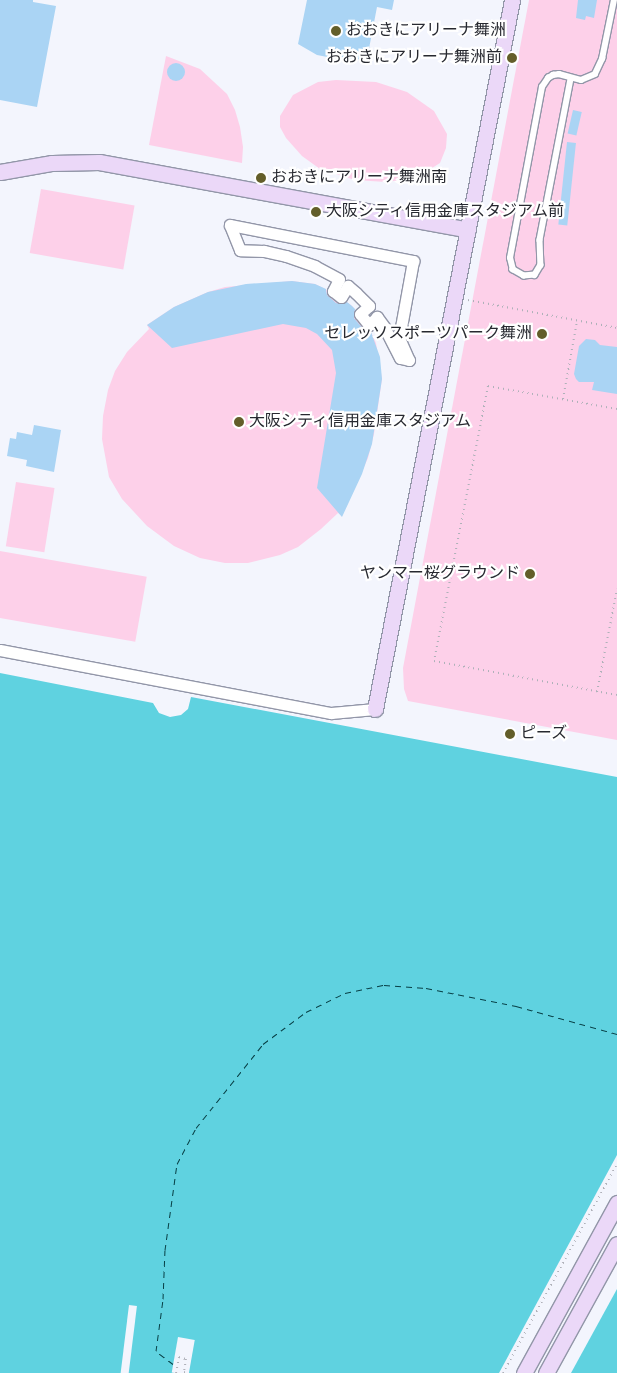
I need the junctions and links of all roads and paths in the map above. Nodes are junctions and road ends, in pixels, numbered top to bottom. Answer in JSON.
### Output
{"nodes":[{"id":1,"x":512,"y":0,"type":"edge"},
{"id":2,"x":614,"y":0,"type":"edge"},
{"id":3,"x":572,"y":79,"type":"junction"},
{"id":4,"x":0,"y":172,"type":"edge"},
{"id":5,"x":468,"y":230,"type":"junction"},
{"id":6,"x":348,"y":286,"type":"joint"},
{"id":7,"x":456,"y":298,"type":"junction"},
{"id":8,"x":578,"y":321,"type":"junction"},
{"id":9,"x":617,"y":328,"type":"edge"},
{"id":10,"x":562,"y":399,"type":"junction"},
{"id":11,"x":617,"y":409,"type":"edge"},
{"id":12,"x":617,"y":589,"type":"edge"},
{"id":13,"x":0,"y":650,"type":"edge"},
{"id":14,"x":597,"y":692,"type":"junction"},
{"id":15,"x":617,"y":695,"type":"edge"},
{"id":16,"x":375,"y":709,"type":"joint"},
{"id":17,"x":617,"y":1164,"type":"edge"},
{"id":18,"x":617,"y":1203,"type":"edge"},
{"id":19,"x":617,"y":1244,"type":"edge"},
{"id":20,"x":172,"y":1370,"type":"dead end"},
{"id":21,"x":176,"y":1372,"type":"edge"},
{"id":22,"x":188,"y":1373,"type":"edge"},
{"id":23,"x":503,"y":1373,"type":"edge"},
{"id":24,"x":524,"y":1373,"type":"edge"},
{"id":25,"x":546,"y":1373,"type":"edge"}],
"edges":[{"from":1,"to":5,"type":"street"},
{"from":2,"to":3,"type":"lane"},
{"from":3,"to":3,"type":"lane"},
{"from":4,"to":5,"type":"street"},
{"from":5,"to":7,"type":"street"},
{"from":6,"to":6,"type":"street"},
{"from":7,"to":8,"type":"path"},
{"from":7,"to":16,"type":"street"},
{"from":8,"to":9,"type":"path"},
{"from":8,"to":10,"type":"path"},
{"from":10,"to":11,"type":"path"},
{"from":10,"to":14,"type":"path"},
{"from":12,"to":14,"type":"path"},
{"from":13,"to":16,"type":"street"},
{"from":14,"to":15,"type":"path"},
{"from":17,"to":23,"type":"path"},
{"from":18,"to":24,"type":"street"},
{"from":19,"to":25,"type":"street"},
{"from":20,"to":21,"type":"path"},
{"from":21,"to":22,"type":"path"}]}
